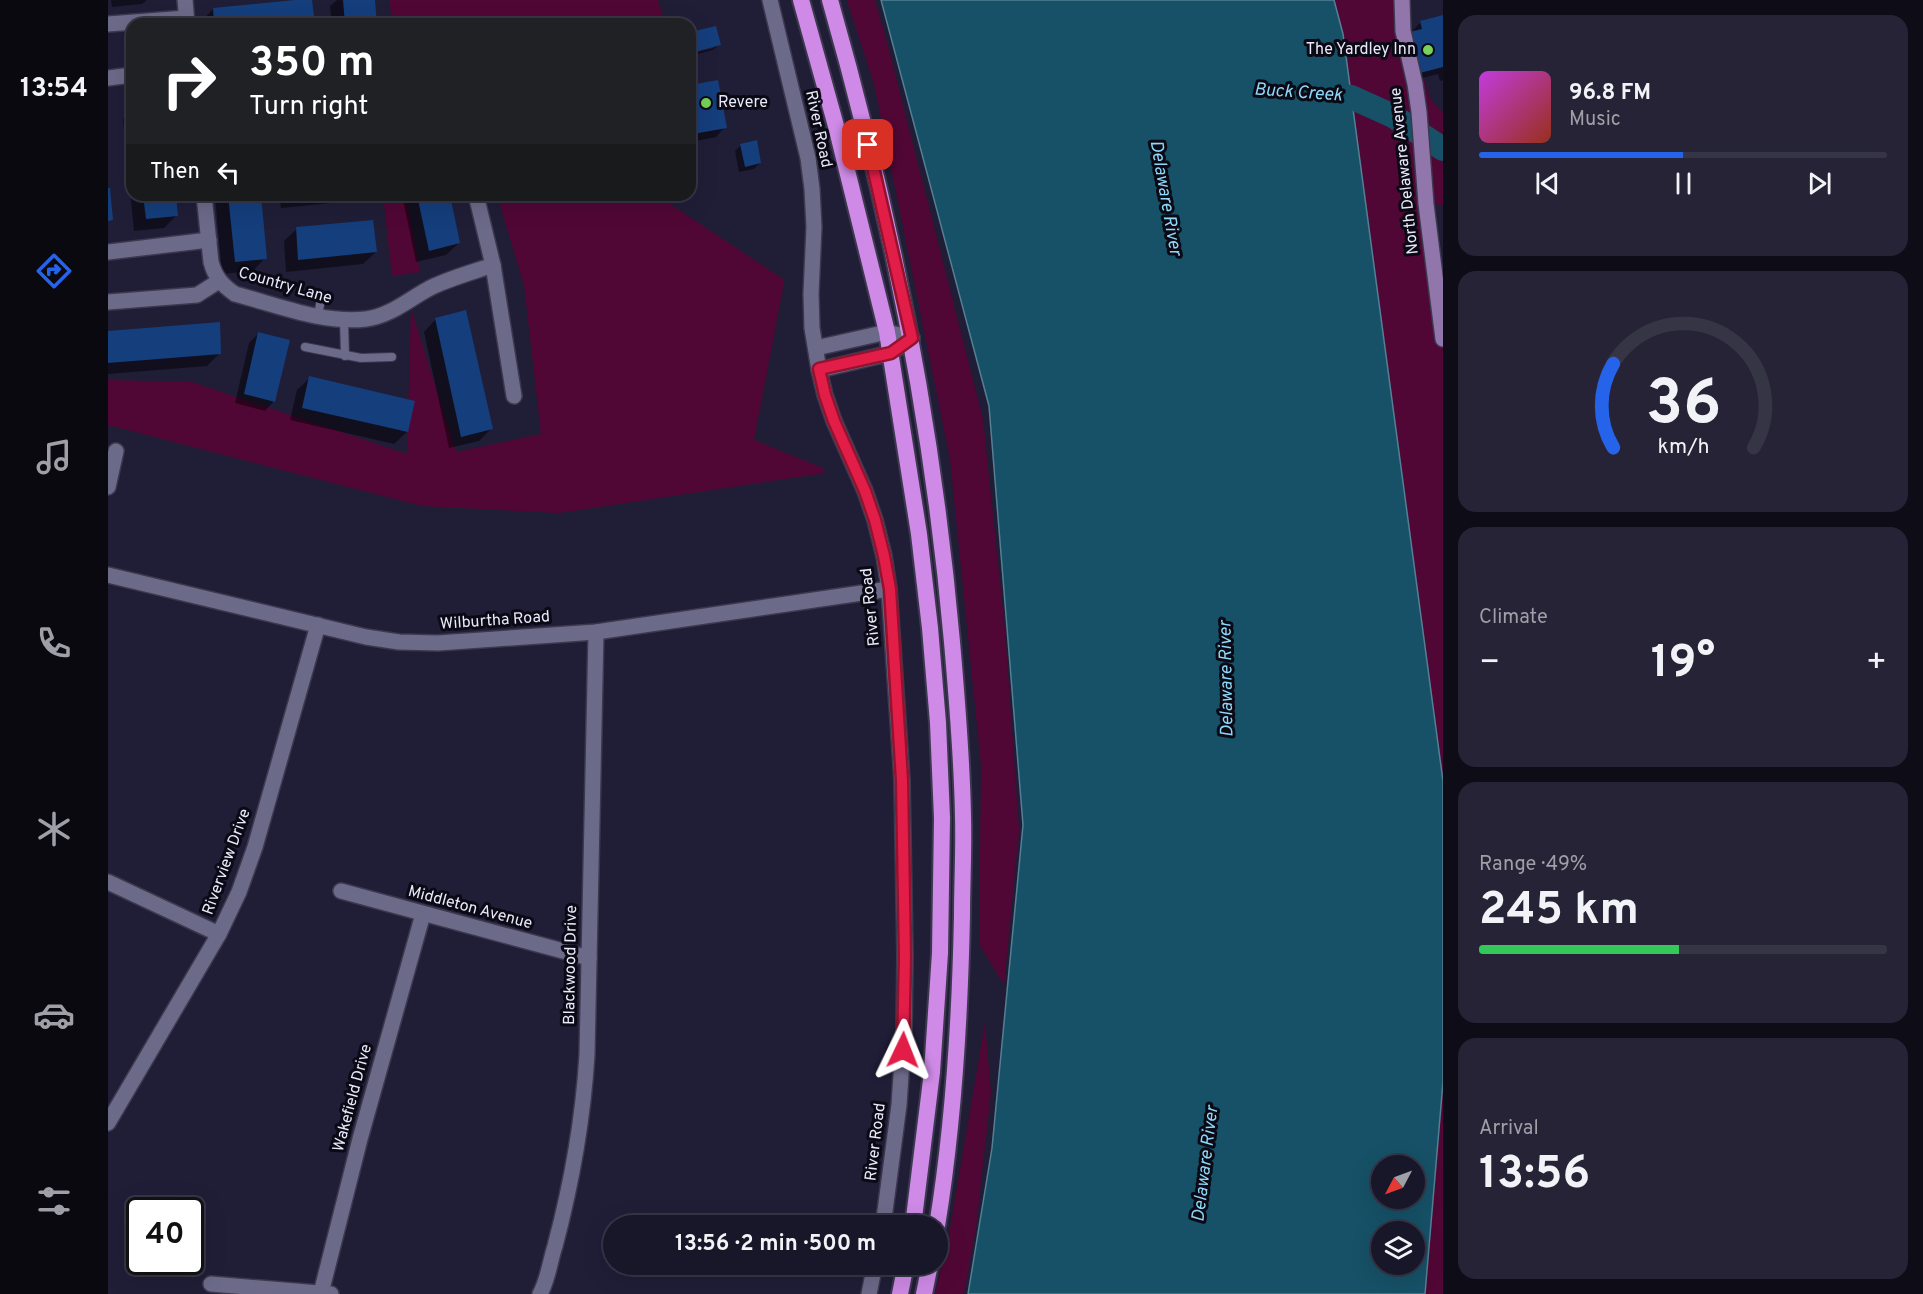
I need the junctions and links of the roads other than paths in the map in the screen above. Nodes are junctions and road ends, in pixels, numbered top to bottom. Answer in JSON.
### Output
{"nodes":[{"id":1,"x":185,"y":0,"type":"edge"},
{"id":2,"x":770,"y":0,"type":"edge"},
{"id":3,"x":801,"y":0,"type":"edge"},
{"id":4,"x":830,"y":0,"type":"edge"},
{"id":5,"x":1402,"y":0,"type":"edge"},
{"id":6,"x":187,"y":18,"type":"edge"},
{"id":7,"x":126,"y":23,"type":"edge"},
{"id":8,"x":108,"y":24,"type":"edge"},
{"id":9,"x":126,"y":76,"type":"edge"},
{"id":10,"x":108,"y":78,"type":"edge"},
{"id":11,"x":205,"y":201,"type":"edge"},
{"id":12,"x":477,"y":201,"type":"edge"},
{"id":13,"x":209,"y":240,"type":"junction"},
{"id":14,"x":108,"y":252,"type":"edge"},
{"id":15,"x":493,"y":265,"type":"junction"},
{"id":16,"x":1438,"y":266,"type":"edge"},
{"id":17,"x":219,"y":281,"type":"junction"},
{"id":18,"x":321,"y":299,"type":"dead end"},
{"id":19,"x":108,"y":302,"type":"edge"},
{"id":20,"x":318,"y":316,"type":"junction"},
{"id":21,"x":345,"y":320,"type":"junction"},
{"id":22,"x":887,"y":332,"type":"junction"},
{"id":23,"x":912,"y":338,"type":"junction"},
{"id":24,"x":1443,"y":339,"type":"edge"},
{"id":25,"x":305,"y":347,"type":"dead end"},
{"id":26,"x":816,"y":348,"type":"junction"},
{"id":27,"x":891,"y":353,"type":"junction"},
{"id":28,"x":345,"y":357,"type":"junction"},
{"id":29,"x":392,"y":357,"type":"dead end"},
{"id":30,"x":819,"y":369,"type":"junction"},
{"id":31,"x":514,"y":396,"type":"dead end"},
{"id":32,"x":116,"y":451,"type":"dead end"},
{"id":33,"x":108,"y":487,"type":"edge"},
{"id":34,"x":108,"y":575,"type":"edge"},
{"id":35,"x":890,"y":589,"type":"junction"},
{"id":36,"x":318,"y":625,"type":"junction"},
{"id":37,"x":597,"y":632,"type":"junction"},
{"id":38,"x":108,"y":882,"type":"edge"},
{"id":39,"x":341,"y":891,"type":"dead end"},
{"id":40,"x":423,"y":914,"type":"junction"},
{"id":41,"x":219,"y":934,"type":"junction"},
{"id":42,"x":589,"y":958,"type":"junction"},
{"id":43,"x":108,"y":1123,"type":"edge"},
{"id":44,"x":884,"y":1215,"type":"edge"},
{"id":45,"x":915,"y":1215,"type":"edge"},
{"id":46,"x":939,"y":1215,"type":"edge"},
{"id":47,"x":873,"y":1275,"type":"edge"},
{"id":48,"x":904,"y":1275,"type":"edge"},
{"id":49,"x":928,"y":1275,"type":"edge"},
{"id":50,"x":211,"y":1284,"type":"dead end"},
{"id":51,"x":326,"y":1293,"type":"edge"},
{"id":52,"x":540,"y":1294,"type":"edge"},
{"id":53,"x":869,"y":1294,"type":"edge"},
{"id":54,"x":900,"y":1294,"type":"edge"},
{"id":55,"x":924,"y":1294,"type":"edge"}],
"edges":[{"from":1,"to":6,"type":"street"},
{"from":2,"to":26,"type":"street","name":"River Road"},
{"from":3,"to":22,"type":"highway","name":"River Road"},
{"from":4,"to":23,"type":"highway"},
{"from":5,"to":16,"type":"main road","name":"North Delaware Avenue"},
{"from":7,"to":8,"type":"street"},
{"from":9,"to":10,"type":"street"},
{"from":11,"to":13,"type":"street","name":"Country Lane"},
{"from":12,"to":15,"type":"street"},
{"from":13,"to":14,"type":"street"},
{"from":13,"to":17,"type":"street","name":"Country Lane"},
{"from":15,"to":21,"type":"street","name":"Country Lane"},
{"from":15,"to":31,"type":"street"},
{"from":16,"to":24,"type":"main road","name":"North Delaware Avenue"},
{"from":17,"to":19,"type":"street"},
{"from":17,"to":20,"type":"street","name":"Country Lane"},
{"from":18,"to":20,"type":"lane"},
{"from":20,"to":21,"type":"street","name":"Country Lane"},
{"from":21,"to":28,"type":"lane"},
{"from":22,"to":23,"type":"street"},
{"from":22,"to":26,"type":"street"},
{"from":22,"to":27,"type":"highway","name":"River Road"},
{"from":23,"to":27,"type":"street"},
{"from":23,"to":46,"type":"highway"},
{"from":25,"to":28,"type":"lane"},
{"from":26,"to":30,"type":"street","name":"River Road"},
{"from":27,"to":30,"type":"street"},
{"from":27,"to":45,"type":"highway","name":"River Road"},
{"from":28,"to":29,"type":"lane"},
{"from":30,"to":35,"type":"street","name":"River Road"},
{"from":32,"to":33,"type":"street"},
{"from":34,"to":36,"type":"street","name":"Wilburtha Road"},
{"from":35,"to":37,"type":"street","name":"Wilburtha Road"},
{"from":35,"to":44,"type":"street","name":"River Road"},
{"from":36,"to":37,"type":"street","name":"Wilburtha Road"},
{"from":36,"to":41,"type":"street","name":"Riverview Drive"},
{"from":37,"to":42,"type":"street","name":"Blackwood Drive"},
{"from":38,"to":41,"type":"street"},
{"from":39,"to":40,"type":"street","name":"Middleton Avenue"},
{"from":40,"to":42,"type":"street","name":"Middleton Avenue"},
{"from":40,"to":51,"type":"street","name":"Wakefield Drive"},
{"from":41,"to":43,"type":"street","name":"Riverview Drive"},
{"from":42,"to":52,"type":"street","name":"Blackwood Drive"},
{"from":47,"to":53,"type":"street"},
{"from":48,"to":54,"type":"highway"},
{"from":49,"to":55,"type":"highway"},
{"from":50,"to":51,"type":"street"}]}
